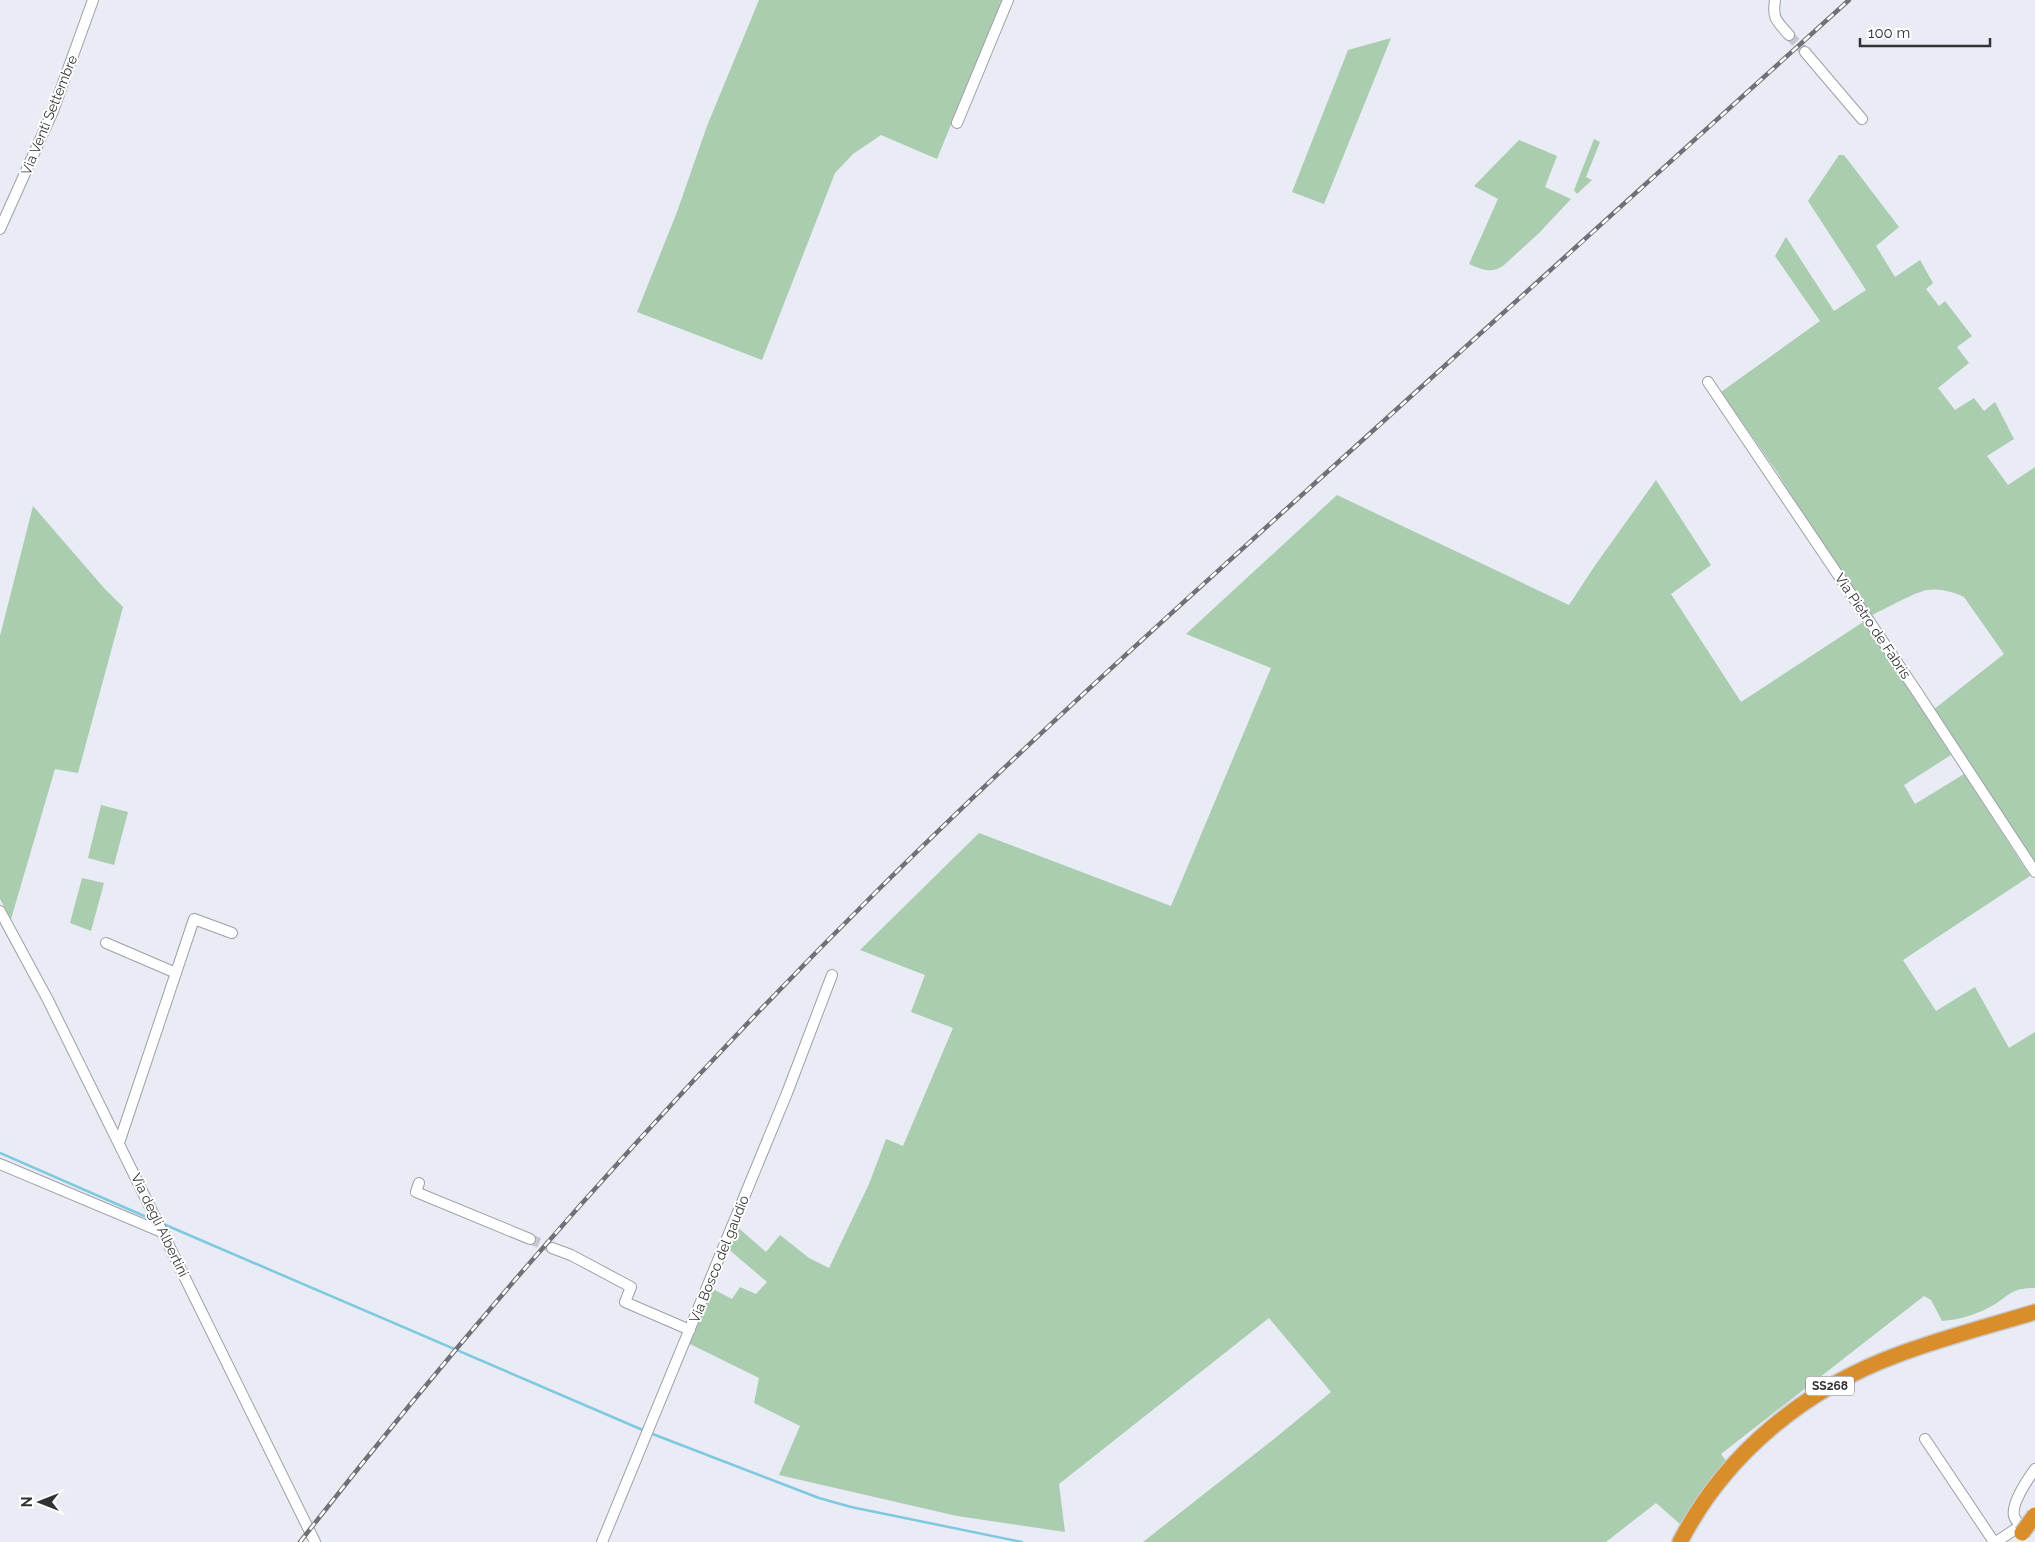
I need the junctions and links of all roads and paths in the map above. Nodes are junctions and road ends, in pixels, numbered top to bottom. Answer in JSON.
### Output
{"nodes":[{"id":1,"x":93,"y":0,"type":"edge"},
{"id":2,"x":1008,"y":0,"type":"edge"},
{"id":3,"x":1775,"y":0,"type":"edge"},
{"id":4,"x":1790,"y":35,"type":"tunnel mouth"},
{"id":5,"x":1805,"y":52,"type":"tunnel mouth"},
{"id":6,"x":1862,"y":119,"type":"dead end"},
{"id":7,"x":956,"y":123,"type":"dead end"},
{"id":8,"x":0,"y":228,"type":"edge"},
{"id":9,"x":1708,"y":382,"type":"dead end"},
{"id":10,"x":2035,"y":872,"type":"edge"},
{"id":11,"x":0,"y":911,"type":"edge"},
{"id":12,"x":232,"y":933,"type":"dead end"},
{"id":13,"x":106,"y":943,"type":"dead end"},
{"id":14,"x":176,"y":973,"type":"junction"},
{"id":15,"x":832,"y":975,"type":"dead end"},
{"id":16,"x":120,"y":1143,"type":"junction"},
{"id":17,"x":0,"y":1164,"type":"edge"},
{"id":18,"x":419,"y":1183,"type":"dead end"},
{"id":19,"x":160,"y":1225,"type":"junction"},
{"id":20,"x":530,"y":1239,"type":"tunnel mouth"},
{"id":21,"x":552,"y":1248,"type":"tunnel mouth"},
{"id":22,"x":2035,"y":1312,"type":"edge"},
{"id":23,"x":690,"y":1330,"type":"junction"},
{"id":24,"x":1925,"y":1439,"type":"dead end"},
{"id":25,"x":2035,"y":1469,"type":"edge"},
{"id":26,"x":2035,"y":1516,"type":"edge"},
{"id":27,"x":2019,"y":1534,"type":"edge"},
{"id":28,"x":316,"y":1542,"type":"edge"},
{"id":29,"x":602,"y":1542,"type":"edge"},
{"id":30,"x":1680,"y":1542,"type":"edge"},
{"id":31,"x":1995,"y":1542,"type":"edge"}],
"edges":[{"from":1,"to":8,"type":"street","name":"Via Venti Settembre"},
{"from":2,"to":7,"type":"street"},
{"from":3,"to":4,"type":"street"},
{"from":5,"to":6,"type":"street"},
{"from":9,"to":10,"type":"street","name":"Via Pietro de Fabris"},
{"from":11,"to":16,"type":"street","name":"Via degli Albertini"},
{"from":12,"to":14,"type":"street"},
{"from":13,"to":14,"type":"street"},
{"from":14,"to":16,"type":"street"},
{"from":15,"to":23,"type":"street","name":"Via Bosco del gaudio"},
{"from":16,"to":19,"type":"street","name":"Via degli Albertini"},
{"from":17,"to":19,"type":"street"},
{"from":18,"to":20,"type":"street"},
{"from":19,"to":28,"type":"street","name":"Via degli Albertini"},
{"from":21,"to":23,"type":"street"},
{"from":22,"to":30,"type":"highway","number":"SS268"},
{"from":23,"to":29,"type":"street","name":"Via Bosco del gaudio"},
{"from":24,"to":31,"type":"street"},
{"from":25,"to":27,"type":"street"},
{"from":26,"to":27,"type":"highway","bridge":true},
{"from":27,"to":31,"type":"street"}]}
